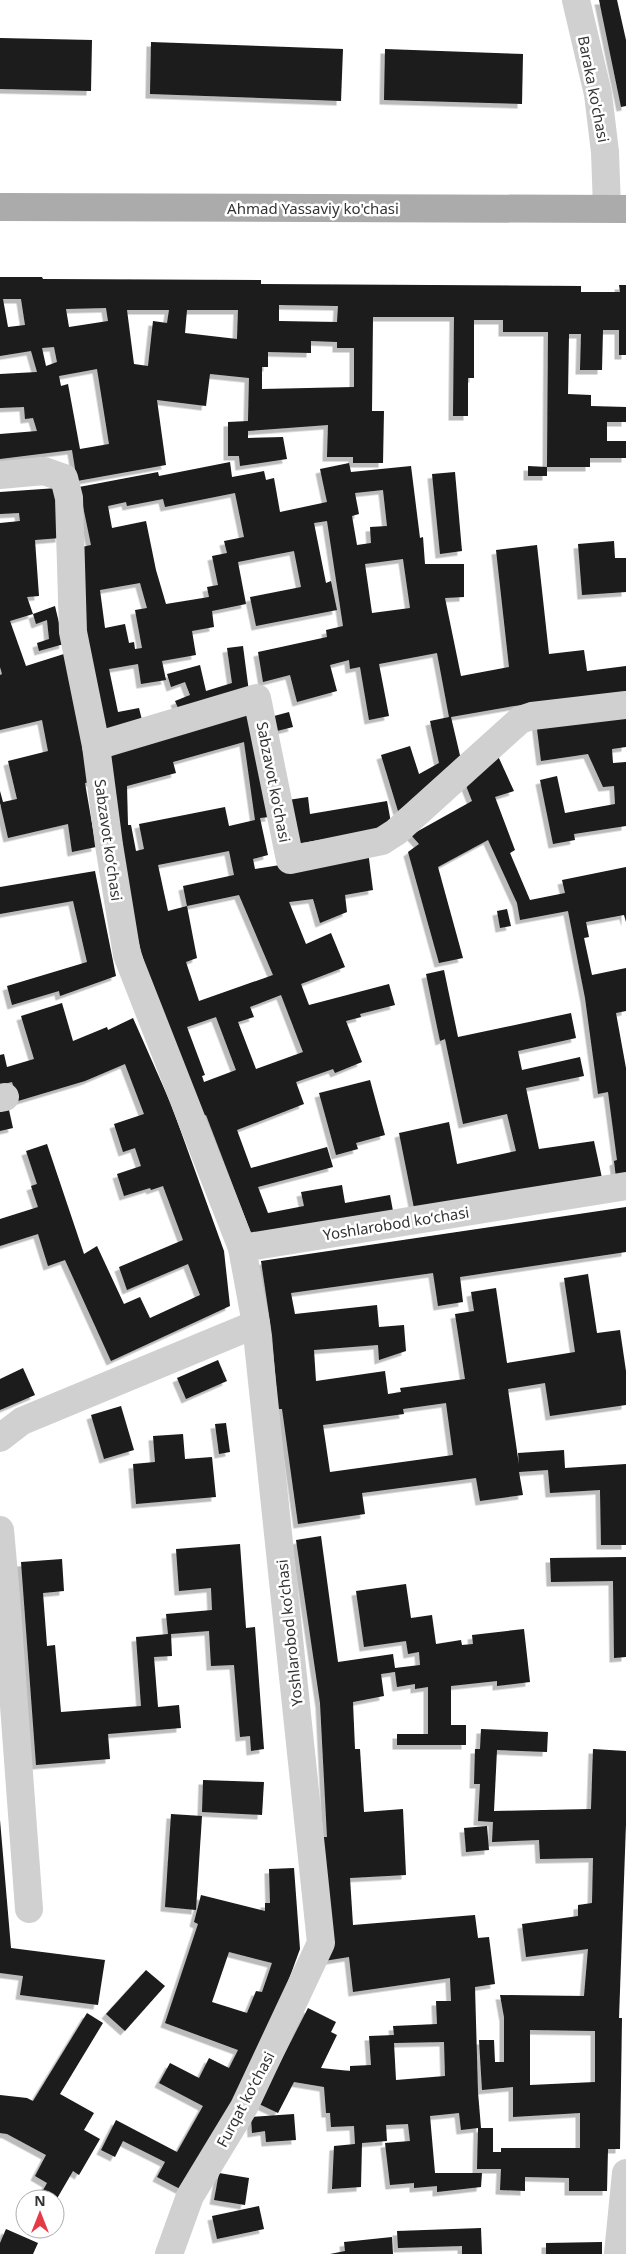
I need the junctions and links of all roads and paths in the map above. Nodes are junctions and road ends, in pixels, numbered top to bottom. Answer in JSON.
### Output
{"nodes":[{"id":1,"x":576,"y":0,"type":"edge"},
{"id":2,"x":0,"y":207,"type":"edge"},
{"id":3,"x":617,"y":209,"type":"edge"},
{"id":4,"x":0,"y":475,"type":"edge"},
{"id":5,"x":626,"y":705,"type":"edge"},
{"id":6,"x":96,"y":746,"type":"junction"},
{"id":7,"x":626,"y":1186,"type":"edge"},
{"id":8,"x":242,"y":1248,"type":"junction"},
{"id":9,"x":256,"y":1324,"type":"junction"},
{"id":10,"x":0,"y":1438,"type":"edge"},
{"id":11,"x":0,"y":1530,"type":"edge"},
{"id":12,"x":3,"y":1598,"type":"edge"},
{"id":13,"x":29,"y":1909,"type":"dead end"},
{"id":14,"x":321,"y":1943,"type":"joint"},
{"id":15,"x":626,"y":2173,"type":"edge"},
{"id":16,"x":168,"y":2254,"type":"edge"},
{"id":17,"x":618,"y":2254,"type":"edge"}],
"edges":[{"from":1,"to":3,"type":"street","name":"Baraka ko'chasi"},
{"from":2,"to":3,"type":"main road","name":"Ahmad Yassaviy ko'chasi"},
{"from":4,"to":6,"type":"street","name":"Sabzavot koʻchasi"},
{"from":5,"to":6,"type":"street","name":"Sabzavot ko'chasi"},
{"from":6,"to":8,"type":"street","name":"Sabzavot koʻchasi"},
{"from":7,"to":8,"type":"street","name":"Yoshlarobod koʻchasi"},
{"from":8,"to":9,"type":"street","name":"Yoshlarobod koʻchasi"},
{"from":9,"to":10,"type":"street"},
{"from":9,"to":14,"type":"street","name":"Yoshlarobod koʻchasi"},
{"from":11,"to":12,"type":"street"},
{"from":12,"to":13,"type":"street"},
{"from":14,"to":16,"type":"street","name":"Furqat koʻchasi"},
{"from":15,"to":17,"type":"street"}]}
